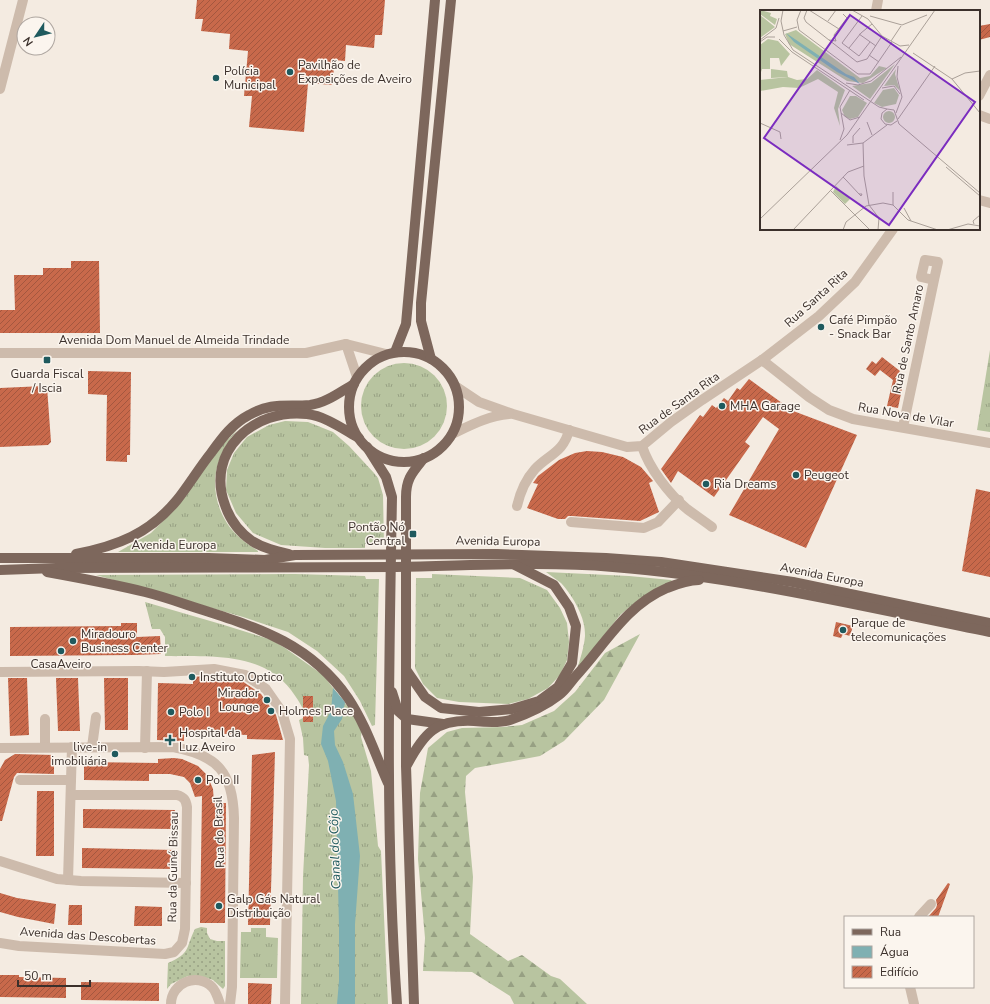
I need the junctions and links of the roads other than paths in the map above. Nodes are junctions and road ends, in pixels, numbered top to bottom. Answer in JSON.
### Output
{"nodes":[{"id":1,"x":23,"y":0,"type":"edge"},
{"id":2,"x":436,"y":0,"type":"edge"},
{"id":3,"x":451,"y":0,"type":"edge"},
{"id":4,"x":878,"y":0,"type":"edge"},
{"id":5,"x":876,"y":10,"type":"edge"},
{"id":6,"x":990,"y":75,"type":"edge"},
{"id":7,"x":0,"y":89,"type":"edge"},
{"id":8,"x":980,"y":94,"type":"edge"},
{"id":9,"x":980,"y":115,"type":"edge"},
{"id":10,"x":990,"y":119,"type":"edge"},
{"id":11,"x":980,"y":200,"type":"edge"},
{"id":12,"x":990,"y":203,"type":"edge"},
{"id":13,"x":892,"y":230,"type":"edge"},
{"id":14,"x":934,"y":280,"type":"dead end"},
{"id":15,"x":346,"y":344,"type":"junction"},
{"id":16,"x":0,"y":352,"type":"edge"},
{"id":17,"x":391,"y":353,"type":"junction"},
{"id":18,"x":431,"y":359,"type":"junction"},
{"id":19,"x":762,"y":360,"type":"junction"},
{"id":20,"x":356,"y":380,"type":"junction"},
{"id":21,"x":455,"y":386,"type":"junction"},
{"id":22,"x":513,"y":414,"type":"junction"},
{"id":23,"x":903,"y":427,"type":"junction"},
{"id":24,"x":569,"y":430,"type":"junction"},
{"id":25,"x":452,"y":434,"type":"junction"},
{"id":26,"x":359,"y":438,"type":"junction"},
{"id":27,"x":990,"y":443,"type":"edge"},
{"id":28,"x":642,"y":446,"type":"junction"},
{"id":29,"x":367,"y":447,"type":"junction"},
{"id":30,"x":424,"y":458,"type":"junction"},
{"id":31,"x":679,"y":500,"type":"junction"},
{"id":32,"x":517,"y":506,"type":"dead end"},
{"id":33,"x":571,"y":522,"type":"dead end"},
{"id":34,"x":712,"y":527,"type":"dead end"},
{"id":35,"x":295,"y":555,"type":"junction"},
{"id":36,"x":0,"y":558,"type":"edge"},
{"id":37,"x":58,"y":558,"type":"junction"},
{"id":38,"x":513,"y":564,"type":"junction"},
{"id":39,"x":34,"y":569,"type":"junction"},
{"id":40,"x":0,"y":570,"type":"edge"},
{"id":41,"x":800,"y":594,"type":"junction"},
{"id":42,"x":990,"y":623,"type":"edge"},
{"id":43,"x":990,"y":632,"type":"edge"},
{"id":44,"x":147,"y":671,"type":"junction"},
{"id":45,"x":407,"y":671,"type":"junction"},
{"id":46,"x":0,"y":672,"type":"edge"},
{"id":47,"x":390,"y":684,"type":"junction"},
{"id":48,"x":96,"y":717,"type":"dead end"},
{"id":49,"x":45,"y":719,"type":"dead end"},
{"id":50,"x":407,"y":719,"type":"junction"},
{"id":51,"x":443,"y":724,"type":"junction"},
{"id":52,"x":45,"y":747,"type":"junction"},
{"id":53,"x":72,"y":747,"type":"junction"},
{"id":54,"x":92,"y":747,"type":"junction"},
{"id":55,"x":0,"y":748,"type":"edge"},
{"id":56,"x":145,"y":748,"type":"junction"},
{"id":57,"x":406,"y":766,"type":"junction"},
{"id":58,"x":20,"y":780,"type":"dead end"},
{"id":59,"x":72,"y":780,"type":"junction"},
{"id":60,"x":390,"y":786,"type":"junction"},
{"id":61,"x":71,"y":795,"type":"junction"},
{"id":62,"x":0,"y":861,"type":"edge"},
{"id":63,"x":68,"y":880,"type":"junction"},
{"id":64,"x":186,"y":883,"type":"junction"},
{"id":65,"x":930,"y":904,"type":"dead end"},
{"id":66,"x":920,"y":916,"type":"edge"},
{"id":67,"x":0,"y":943,"type":"edge"},
{"id":68,"x":174,"y":952,"type":"joint"},
{"id":69,"x":910,"y":988,"type":"edge"},
{"id":70,"x":171,"y":1004,"type":"edge"},
{"id":71,"x":220,"y":1004,"type":"edge"},
{"id":72,"x":230,"y":1004,"type":"edge"},
{"id":73,"x":285,"y":1004,"type":"edge"},
{"id":74,"x":397,"y":1004,"type":"edge"},
{"id":75,"x":414,"y":1004,"type":"edge"},
{"id":76,"x":914,"y":1004,"type":"edge"}],
"edges":[{"from":1,"to":7,"type":"street"},
{"from":2,"to":17,"type":"main road"},
{"from":3,"to":18,"type":"main road"},
{"from":4,"to":5,"type":"street"},
{"from":6,"to":8,"type":"street"},
{"from":9,"to":10,"type":"street"},
{"from":11,"to":12,"type":"street"},
{"from":13,"to":19,"type":"street","name":"Rua Santa Rita"},
{"from":14,"to":23,"type":"street","name":"Rua de Santo Amaro"},
{"from":15,"to":16,"type":"street","name":"Avenida Dom Manuel de Almeida Trindade"},
{"from":15,"to":17,"type":"street","name":"Avenida Dom Manuel de Almeida Trindade"},
{"from":15,"to":20,"type":"street"},
{"from":17,"to":18,"type":"main road"},
{"from":17,"to":20,"type":"main road"},
{"from":18,"to":21,"type":"main road"},
{"from":19,"to":23,"type":"street","name":"Rua Nova de Vilar"},
{"from":19,"to":28,"type":"street","name":"Rua de Santa Rita"},
{"from":20,"to":26,"type":"main road"},
{"from":20,"to":37,"type":"main road"},
{"from":21,"to":22,"type":"street","name":"Rua de Santa Rita"},
{"from":21,"to":25,"type":"main road"},
{"from":22,"to":24,"type":"street","name":"Rua de Santa Rita"},
{"from":22,"to":25,"type":"street","name":"Rua de Santa Rita"},
{"from":23,"to":27,"type":"street","name":"Rua Nova de Vilar"},
{"from":24,"to":28,"type":"street","name":"Rua de Santa Rita"},
{"from":24,"to":32,"type":"street"},
{"from":25,"to":30,"type":"main road"},
{"from":26,"to":29,"type":"main road"},
{"from":26,"to":35,"type":"main road"},
{"from":28,"to":31,"type":"street"},
{"from":29,"to":30,"type":"main road"},
{"from":29,"to":47,"type":"main road"},
{"from":30,"to":45,"type":"main road"},
{"from":31,"to":33,"type":"street"},
{"from":31,"to":34,"type":"street"},
{"from":35,"to":37,"type":"main road","name":"Avenida Europa"},
{"from":35,"to":42,"type":"main road","name":"Avenida Europa"},
{"from":36,"to":37,"type":"main road","name":"Avenida Europa"},
{"from":38,"to":39,"type":"main road","name":"Avenida Europa"},
{"from":38,"to":41,"type":"main road","name":"Avenida Europa"},
{"from":38,"to":45,"type":"main road"},
{"from":39,"to":40,"type":"main road","name":"Avenida Europa"},
{"from":39,"to":60,"type":"main road"},
{"from":41,"to":43,"type":"main road","name":"Avenida Europa"},
{"from":41,"to":51,"type":"main road"},
{"from":44,"to":46,"type":"street"},
{"from":44,"to":56,"type":"street"},
{"from":44,"to":73,"type":"street"},
{"from":45,"to":50,"type":"main road"},
{"from":47,"to":50,"type":"main road"},
{"from":47,"to":60,"type":"main road"},
{"from":48,"to":54,"type":"street"},
{"from":49,"to":52,"type":"street"},
{"from":50,"to":51,"type":"main road"},
{"from":50,"to":57,"type":"main road"},
{"from":51,"to":57,"type":"main road"},
{"from":52,"to":53,"type":"street","name":"Rua do Brasil"},
{"from":52,"to":55,"type":"street","name":"Rua do Brasil"},
{"from":53,"to":54,"type":"street","name":"Rua do Brasil"},
{"from":53,"to":59,"type":"street"},
{"from":54,"to":56,"type":"street","name":"Rua do Brasil"},
{"from":56,"to":72,"type":"street","name":"Rua do Brasil"},
{"from":57,"to":75,"type":"main road"},
{"from":58,"to":59,"type":"street"},
{"from":59,"to":61,"type":"street"},
{"from":60,"to":74,"type":"main road"},
{"from":61,"to":63,"type":"street"},
{"from":61,"to":64,"type":"street","name":"Rua da Guiné Bissau"},
{"from":62,"to":63,"type":"street"},
{"from":63,"to":64,"type":"street"},
{"from":64,"to":68,"type":"street","name":"Rua da Guiné Bissau"},
{"from":65,"to":66,"type":"street"},
{"from":67,"to":68,"type":"street","name":"Avenida das Descobertas"},
{"from":69,"to":76,"type":"street"},
{"from":70,"to":71,"type":"street"}]}
